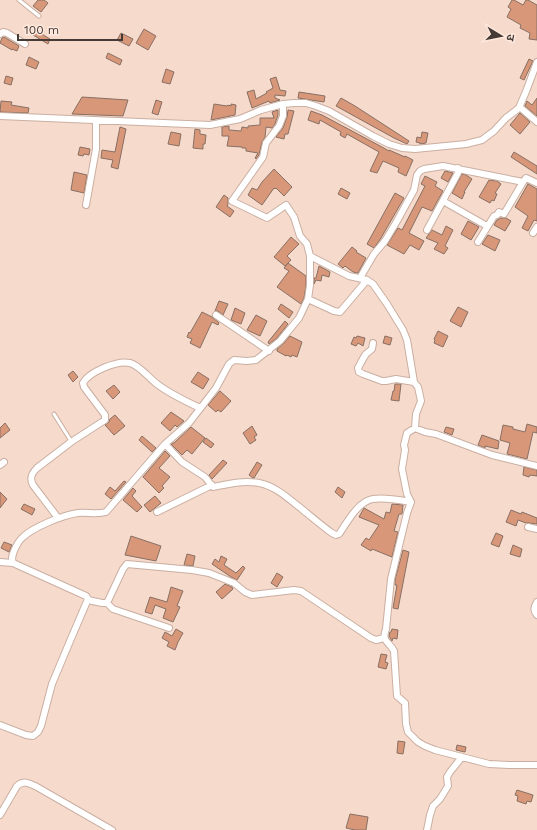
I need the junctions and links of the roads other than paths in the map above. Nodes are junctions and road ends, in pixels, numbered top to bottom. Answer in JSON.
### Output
{"nodes":[{"id":1,"x":19,"y":0,"type":"edge"},
{"id":2,"x":39,"y":16,"type":"dead end"},
{"id":3,"x":0,"y":34,"type":"edge"},
{"id":4,"x":26,"y":44,"type":"dead end"},
{"id":5,"x":537,"y":62,"type":"edge"},
{"id":6,"x":283,"y":104,"type":"junction"},
{"id":7,"x":519,"y":108,"type":"junction"},
{"id":8,"x":0,"y":116,"type":"edge"},
{"id":9,"x":96,"y":120,"type":"junction"},
{"id":10,"x":537,"y":122,"type":"edge"},
{"id":11,"x":458,"y":168,"type":"junction"},
{"id":12,"x":523,"y":182,"type":"junction"},
{"id":13,"x":537,"y":183,"type":"edge"},
{"id":14,"x":443,"y":202,"type":"junction"},
{"id":15,"x":86,"y":205,"type":"dead end"},
{"id":16,"x":487,"y":226,"type":"junction"},
{"id":17,"x":537,"y":227,"type":"edge"},
{"id":18,"x":428,"y":230,"type":"dead end"},
{"id":19,"x":533,"y":233,"type":"dead end"},
{"id":20,"x":478,"y":242,"type":"dead end"},
{"id":21,"x":310,"y":256,"type":"junction"},
{"id":22,"x":360,"y":278,"type":"junction"},
{"id":23,"x":367,"y":280,"type":"junction"},
{"id":24,"x":308,"y":299,"type":"junction"},
{"id":25,"x":216,"y":315,"type":"dead end"},
{"id":26,"x":372,"y":343,"type":"dead end"},
{"id":27,"x":268,"y":351,"type":"junction"},
{"id":28,"x":414,"y":382,"type":"junction"},
{"id":29,"x":200,"y":408,"type":"junction"},
{"id":30,"x":54,"y":414,"type":"dead end"},
{"id":31,"x":415,"y":428,"type":"junction"},
{"id":32,"x":71,"y":442,"type":"junction"},
{"id":33,"x":164,"y":444,"type":"junction"},
{"id":34,"x":537,"y":466,"type":"edge"},
{"id":35,"x":212,"y":485,"type":"junction"},
{"id":36,"x":411,"y":502,"type":"junction"},
{"id":37,"x":157,"y":512,"type":"dead end"},
{"id":38,"x":58,"y":518,"type":"junction"},
{"id":39,"x":528,"y":527,"type":"dead end"},
{"id":40,"x":537,"y":529,"type":"edge"},
{"id":41,"x":0,"y":562,"type":"edge"},
{"id":42,"x":13,"y":563,"type":"junction"},
{"id":43,"x":88,"y":600,"type":"junction"},
{"id":44,"x":537,"y":602,"type":"edge"},
{"id":45,"x":107,"y":603,"type":"junction"},
{"id":46,"x":537,"y":615,"type":"edge"},
{"id":47,"x":169,"y":628,"type":"dead end"},
{"id":48,"x":384,"y":638,"type":"junction"},
{"id":49,"x":0,"y":725,"type":"edge"},
{"id":50,"x":462,"y":757,"type":"junction"},
{"id":51,"x":537,"y":765,"type":"edge"},
{"id":52,"x":0,"y":815,"type":"edge"},
{"id":53,"x":112,"y":830,"type":"edge"},
{"id":54,"x":427,"y":830,"type":"edge"}],
"edges":[{"from":1,"to":2,"type":"lane"},
{"from":3,"to":4,"type":"street"},
{"from":5,"to":7,"type":"street"},
{"from":6,"to":7,"type":"street"},
{"from":6,"to":9,"type":"street"},
{"from":6,"to":21,"type":"street"},
{"from":7,"to":10,"type":"street"},
{"from":8,"to":9,"type":"street"},
{"from":9,"to":15,"type":"street"},
{"from":11,"to":12,"type":"street"},
{"from":11,"to":14,"type":"street"},
{"from":11,"to":22,"type":"street"},
{"from":12,"to":13,"type":"street"},
{"from":12,"to":16,"type":"street"},
{"from":14,"to":16,"type":"street"},
{"from":14,"to":18,"type":"street"},
{"from":16,"to":20,"type":"street"},
{"from":17,"to":19,"type":"street"},
{"from":21,"to":22,"type":"street"},
{"from":21,"to":24,"type":"street"},
{"from":22,"to":23,"type":"street"},
{"from":23,"to":24,"type":"street"},
{"from":23,"to":28,"type":"street"},
{"from":24,"to":27,"type":"street"},
{"from":25,"to":27,"type":"street"},
{"from":26,"to":28,"type":"street"},
{"from":27,"to":29,"type":"street"},
{"from":28,"to":31,"type":"street"},
{"from":29,"to":32,"type":"street"},
{"from":29,"to":33,"type":"street"},
{"from":30,"to":32,"type":"lane"},
{"from":31,"to":34,"type":"street"},
{"from":31,"to":36,"type":"street"},
{"from":32,"to":38,"type":"street"},
{"from":33,"to":35,"type":"street"},
{"from":33,"to":38,"type":"street"},
{"from":35,"to":36,"type":"street"},
{"from":35,"to":37,"type":"street"},
{"from":36,"to":48,"type":"street"},
{"from":38,"to":42,"type":"street"},
{"from":39,"to":40,"type":"street"},
{"from":41,"to":42,"type":"street"},
{"from":42,"to":43,"type":"street"},
{"from":43,"to":45,"type":"street"},
{"from":43,"to":49,"type":"street"},
{"from":44,"to":46,"type":"street"},
{"from":45,"to":47,"type":"street"},
{"from":45,"to":48,"type":"street"},
{"from":48,"to":50,"type":"street"},
{"from":50,"to":51,"type":"street"},
{"from":50,"to":54,"type":"street"},
{"from":52,"to":53,"type":"street"}]}
